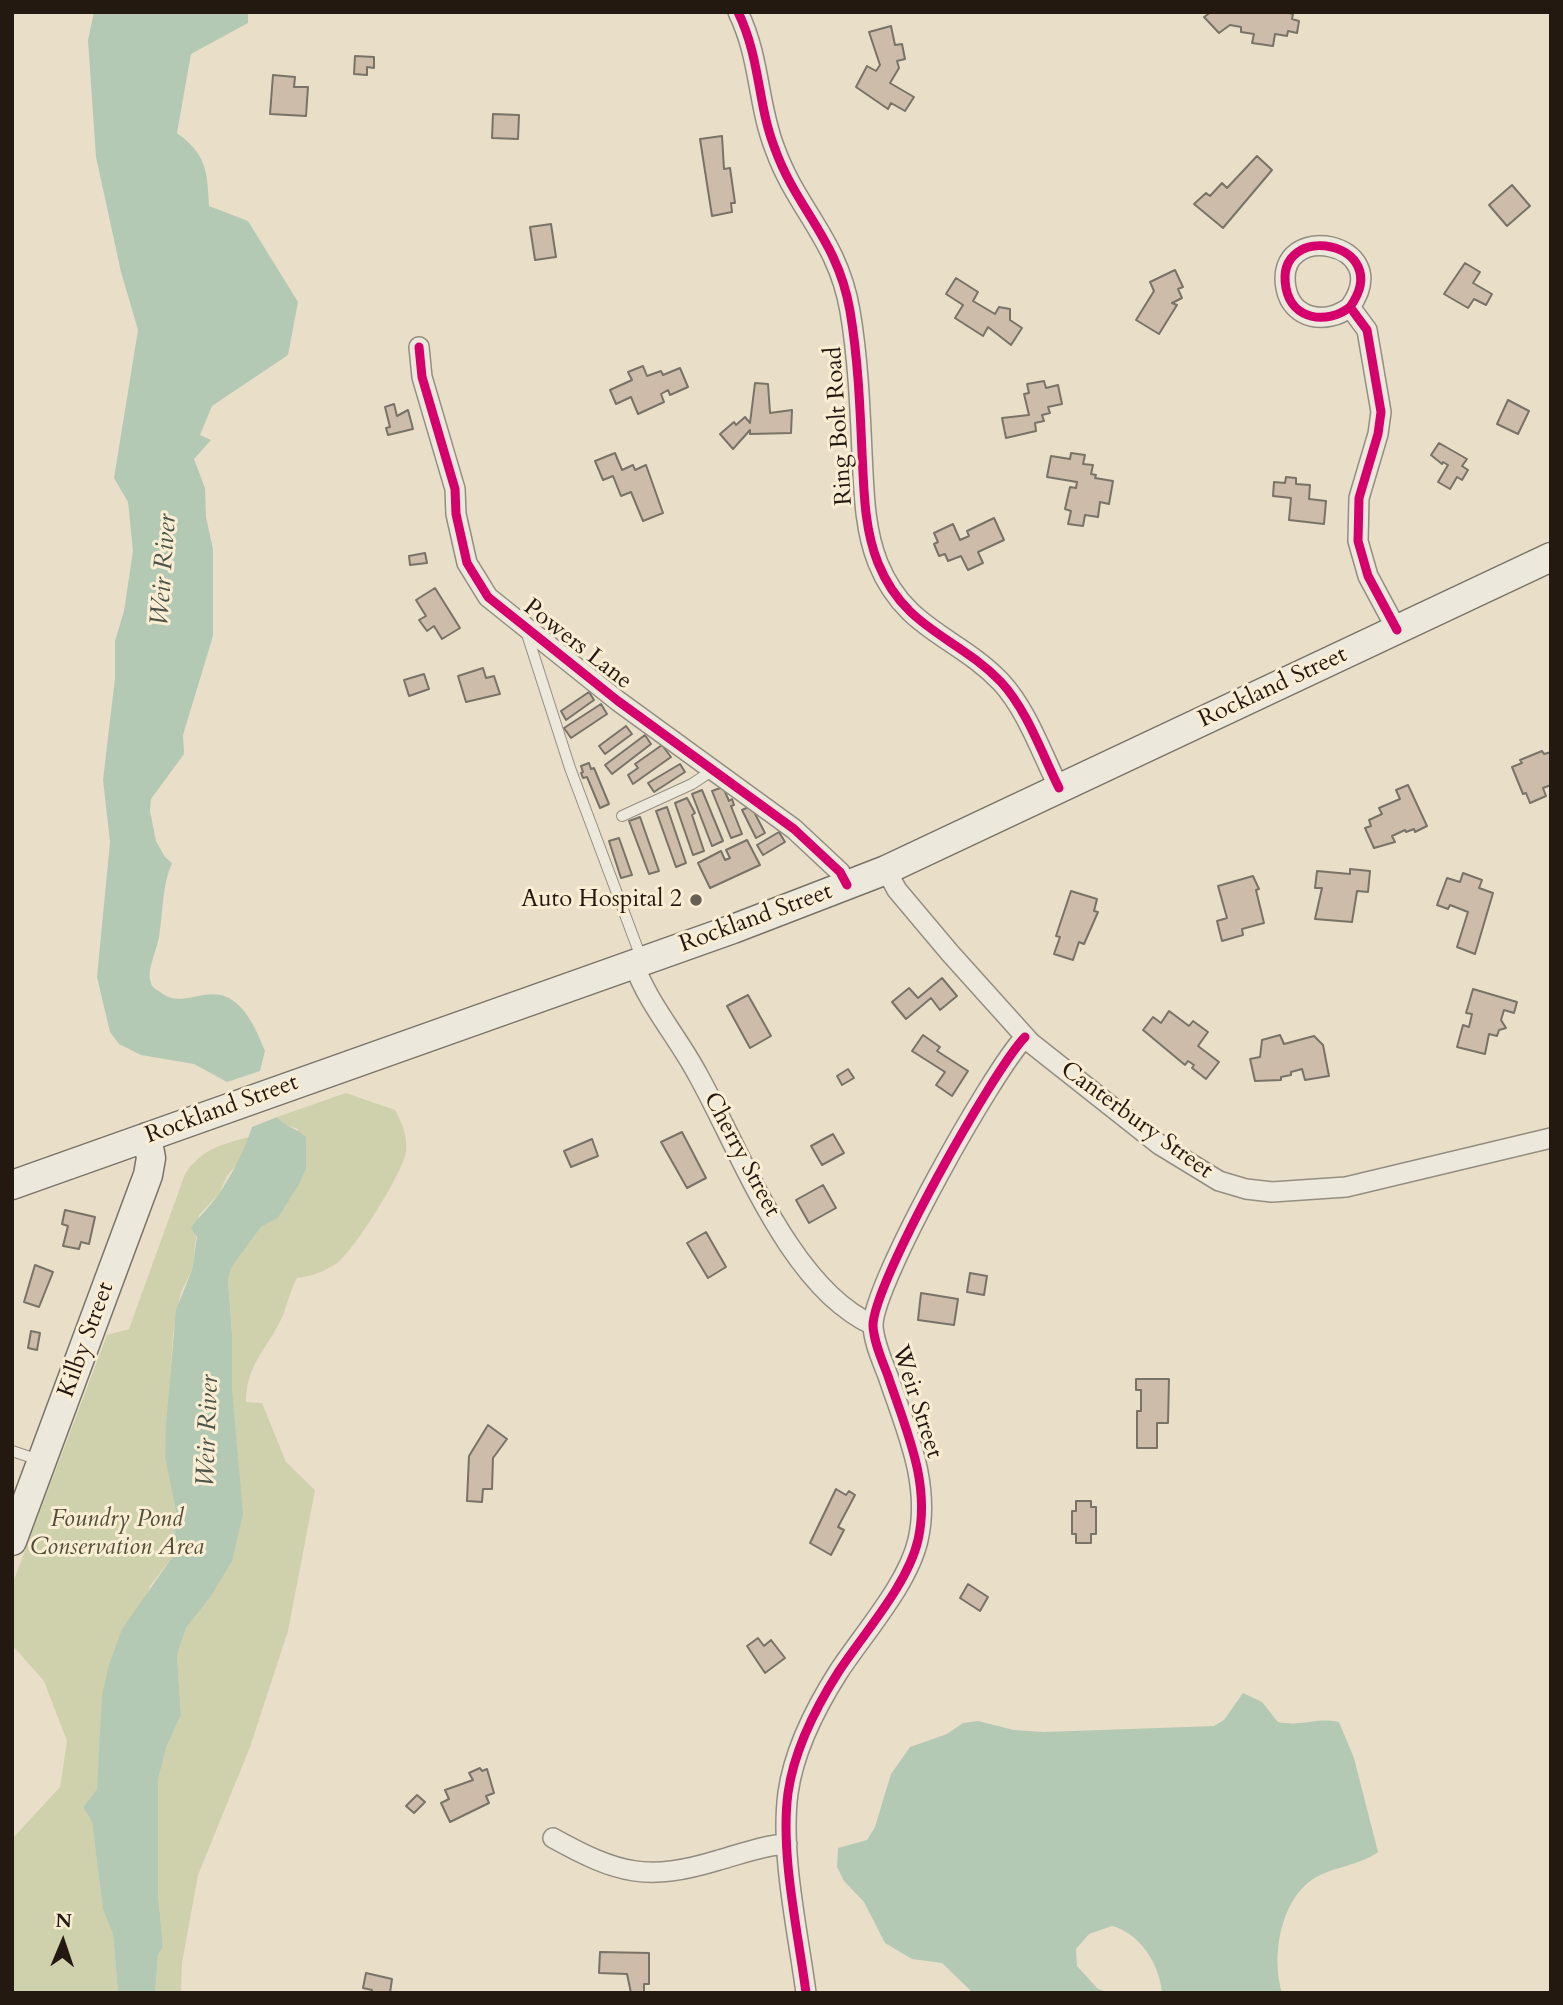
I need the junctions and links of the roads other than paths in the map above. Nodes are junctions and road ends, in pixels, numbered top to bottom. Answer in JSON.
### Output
{"nodes":[{"id":1,"x":738,"y":12,"type":"edge"},
{"id":2,"x":1349,"y":307,"type":"dead end"},
{"id":3,"x":419,"y":347,"type":"dead end"},
{"id":4,"x":1551,"y":557,"type":"edge"},
{"id":5,"x":525,"y":628,"type":"junction"},
{"id":6,"x":1397,"y":630,"type":"junction"},
{"id":7,"x":714,"y":770,"type":"junction"},
{"id":8,"x":1059,"y":789,"type":"junction"},
{"id":9,"x":622,"y":816,"type":"dead end"},
{"id":10,"x":886,"y":870,"type":"junction"},
{"id":11,"x":847,"y":885,"type":"junction"},
{"id":12,"x":638,"y":962,"type":"junction"},
{"id":13,"x":1026,"y":1037,"type":"junction"},
{"id":14,"x":147,"y":1137,"type":"junction"},
{"id":15,"x":1551,"y":1138,"type":"edge"},
{"id":16,"x":12,"y":1185,"type":"edge"},
{"id":17,"x":873,"y":1325,"type":"junction"},
{"id":18,"x":12,"y":1451,"type":"edge"},
{"id":19,"x":43,"y":1461,"type":"junction"},
{"id":20,"x":12,"y":1541,"type":"edge"},
{"id":21,"x":553,"y":1838,"type":"dead end"},
{"id":22,"x":788,"y":1844,"type":"junction"},
{"id":23,"x":806,"y":1993,"type":"edge"}],
"edges":[{"from":1,"to":8,"type":"street","name":"Ring Bolt Road"},
{"from":2,"to":6,"type":"street"},
{"from":3,"to":5,"type":"street","name":"Powers Lane"},
{"from":4,"to":6,"type":"main road","name":"Rockland Street"},
{"from":5,"to":7,"type":"street","name":"Powers Lane"},
{"from":5,"to":12,"type":"lane"},
{"from":6,"to":8,"type":"main road","name":"Rockland Street"},
{"from":7,"to":9,"type":"lane"},
{"from":7,"to":11,"type":"street","name":"Powers Lane"},
{"from":8,"to":10,"type":"main road","name":"Rockland Street"},
{"from":10,"to":11,"type":"main road","name":"Rockland Street"},
{"from":10,"to":13,"type":"street","name":"Canterbury Street"},
{"from":11,"to":12,"type":"main road","name":"Rockland Street"},
{"from":12,"to":14,"type":"main road","name":"Rockland Street"},
{"from":12,"to":17,"type":"street","name":"Cherry Street"},
{"from":13,"to":15,"type":"street","name":"Canterbury Street"},
{"from":13,"to":17,"type":"street","name":"Weir Street"},
{"from":14,"to":16,"type":"main road","name":"Rockland Street"},
{"from":14,"to":19,"type":"main road","name":"Kilby Street"},
{"from":17,"to":22,"type":"street","name":"Weir Street"},
{"from":18,"to":19,"type":"lane"},
{"from":19,"to":20,"type":"main road","name":"Kilby Street"},
{"from":21,"to":22,"type":"street"},
{"from":22,"to":23,"type":"street","name":"Weir Street"}]}
